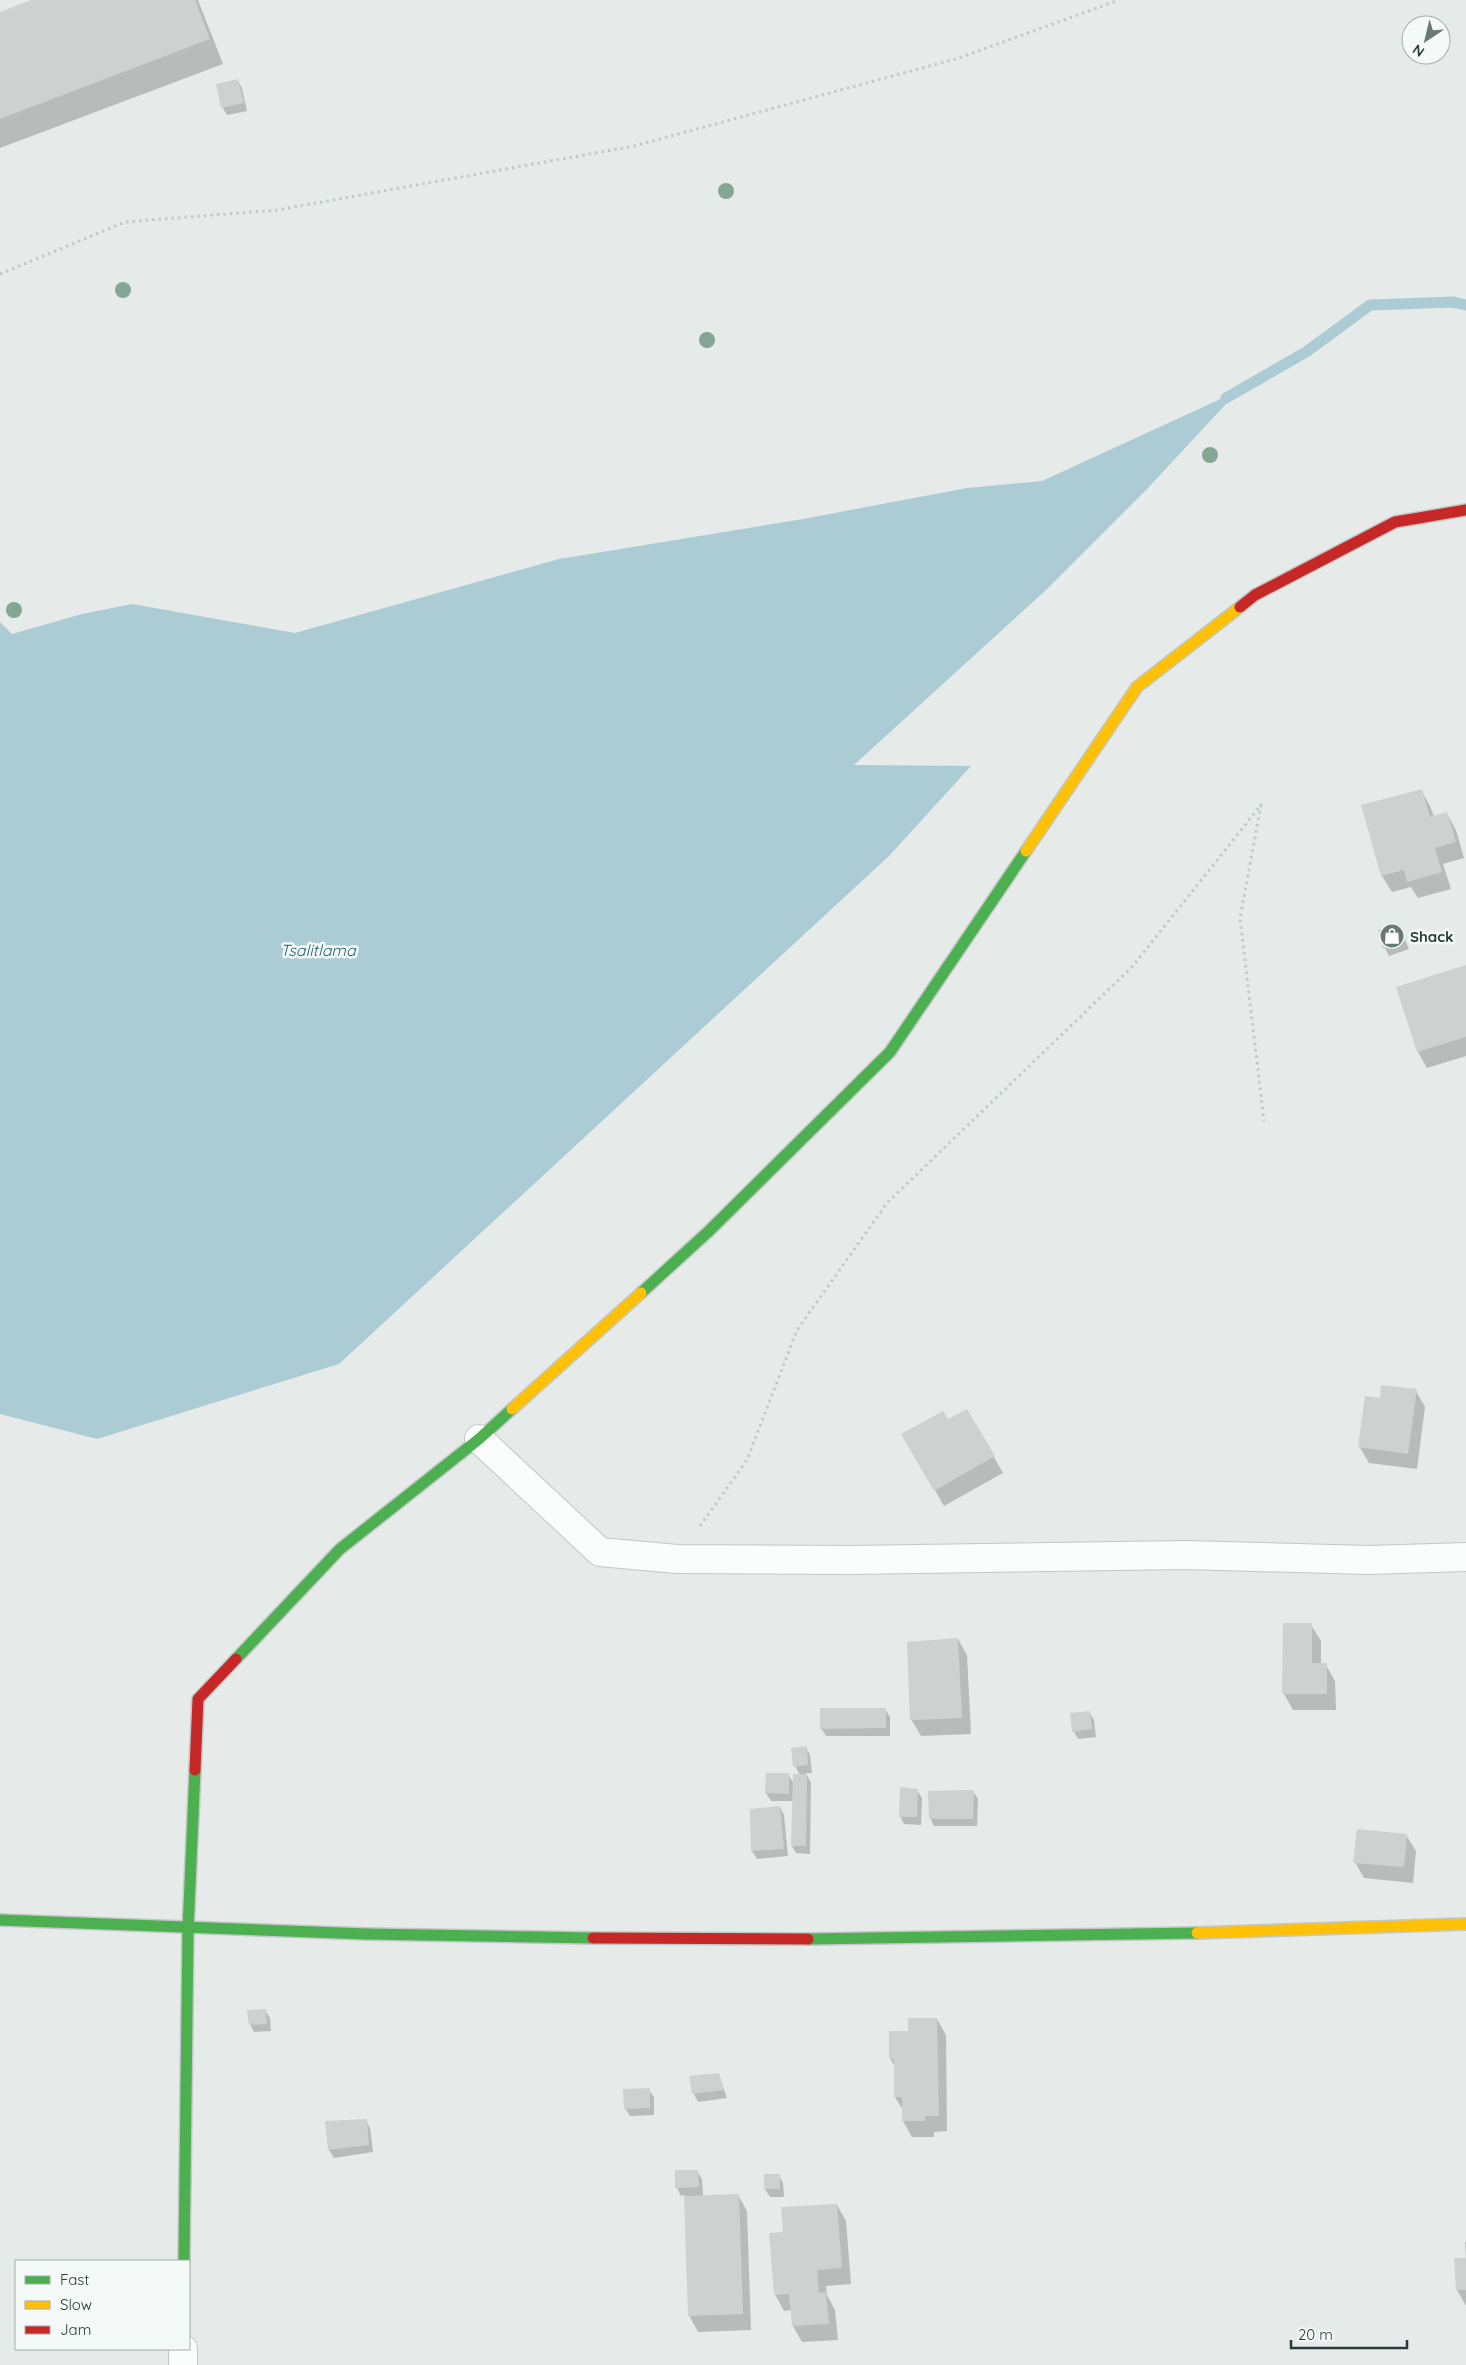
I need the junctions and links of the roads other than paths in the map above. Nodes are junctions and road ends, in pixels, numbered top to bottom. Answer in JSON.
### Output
{"nodes":[{"id":1,"x":1466,"y":510,"type":"edge"},
{"id":2,"x":479,"y":1438,"type":"junction"},
{"id":3,"x":1466,"y":1557,"type":"edge"},
{"id":4,"x":0,"y":1920,"type":"edge"},
{"id":5,"x":1466,"y":1924,"type":"edge"},
{"id":6,"x":188,"y":1930,"type":"junction"},
{"id":7,"x":184,"y":2260,"type":"edge"},
{"id":8,"x":183,"y":2350,"type":"edge"},
{"id":9,"x":183,"y":2365,"type":"edge"}],
"edges":[{"from":1,"to":2,"type":"street"},
{"from":2,"to":3,"type":"street"},
{"from":2,"to":6,"type":"street"},
{"from":4,"to":6,"type":"street"},
{"from":5,"to":6,"type":"street"},
{"from":6,"to":7,"type":"street"},
{"from":8,"to":9,"type":"street"}]}
